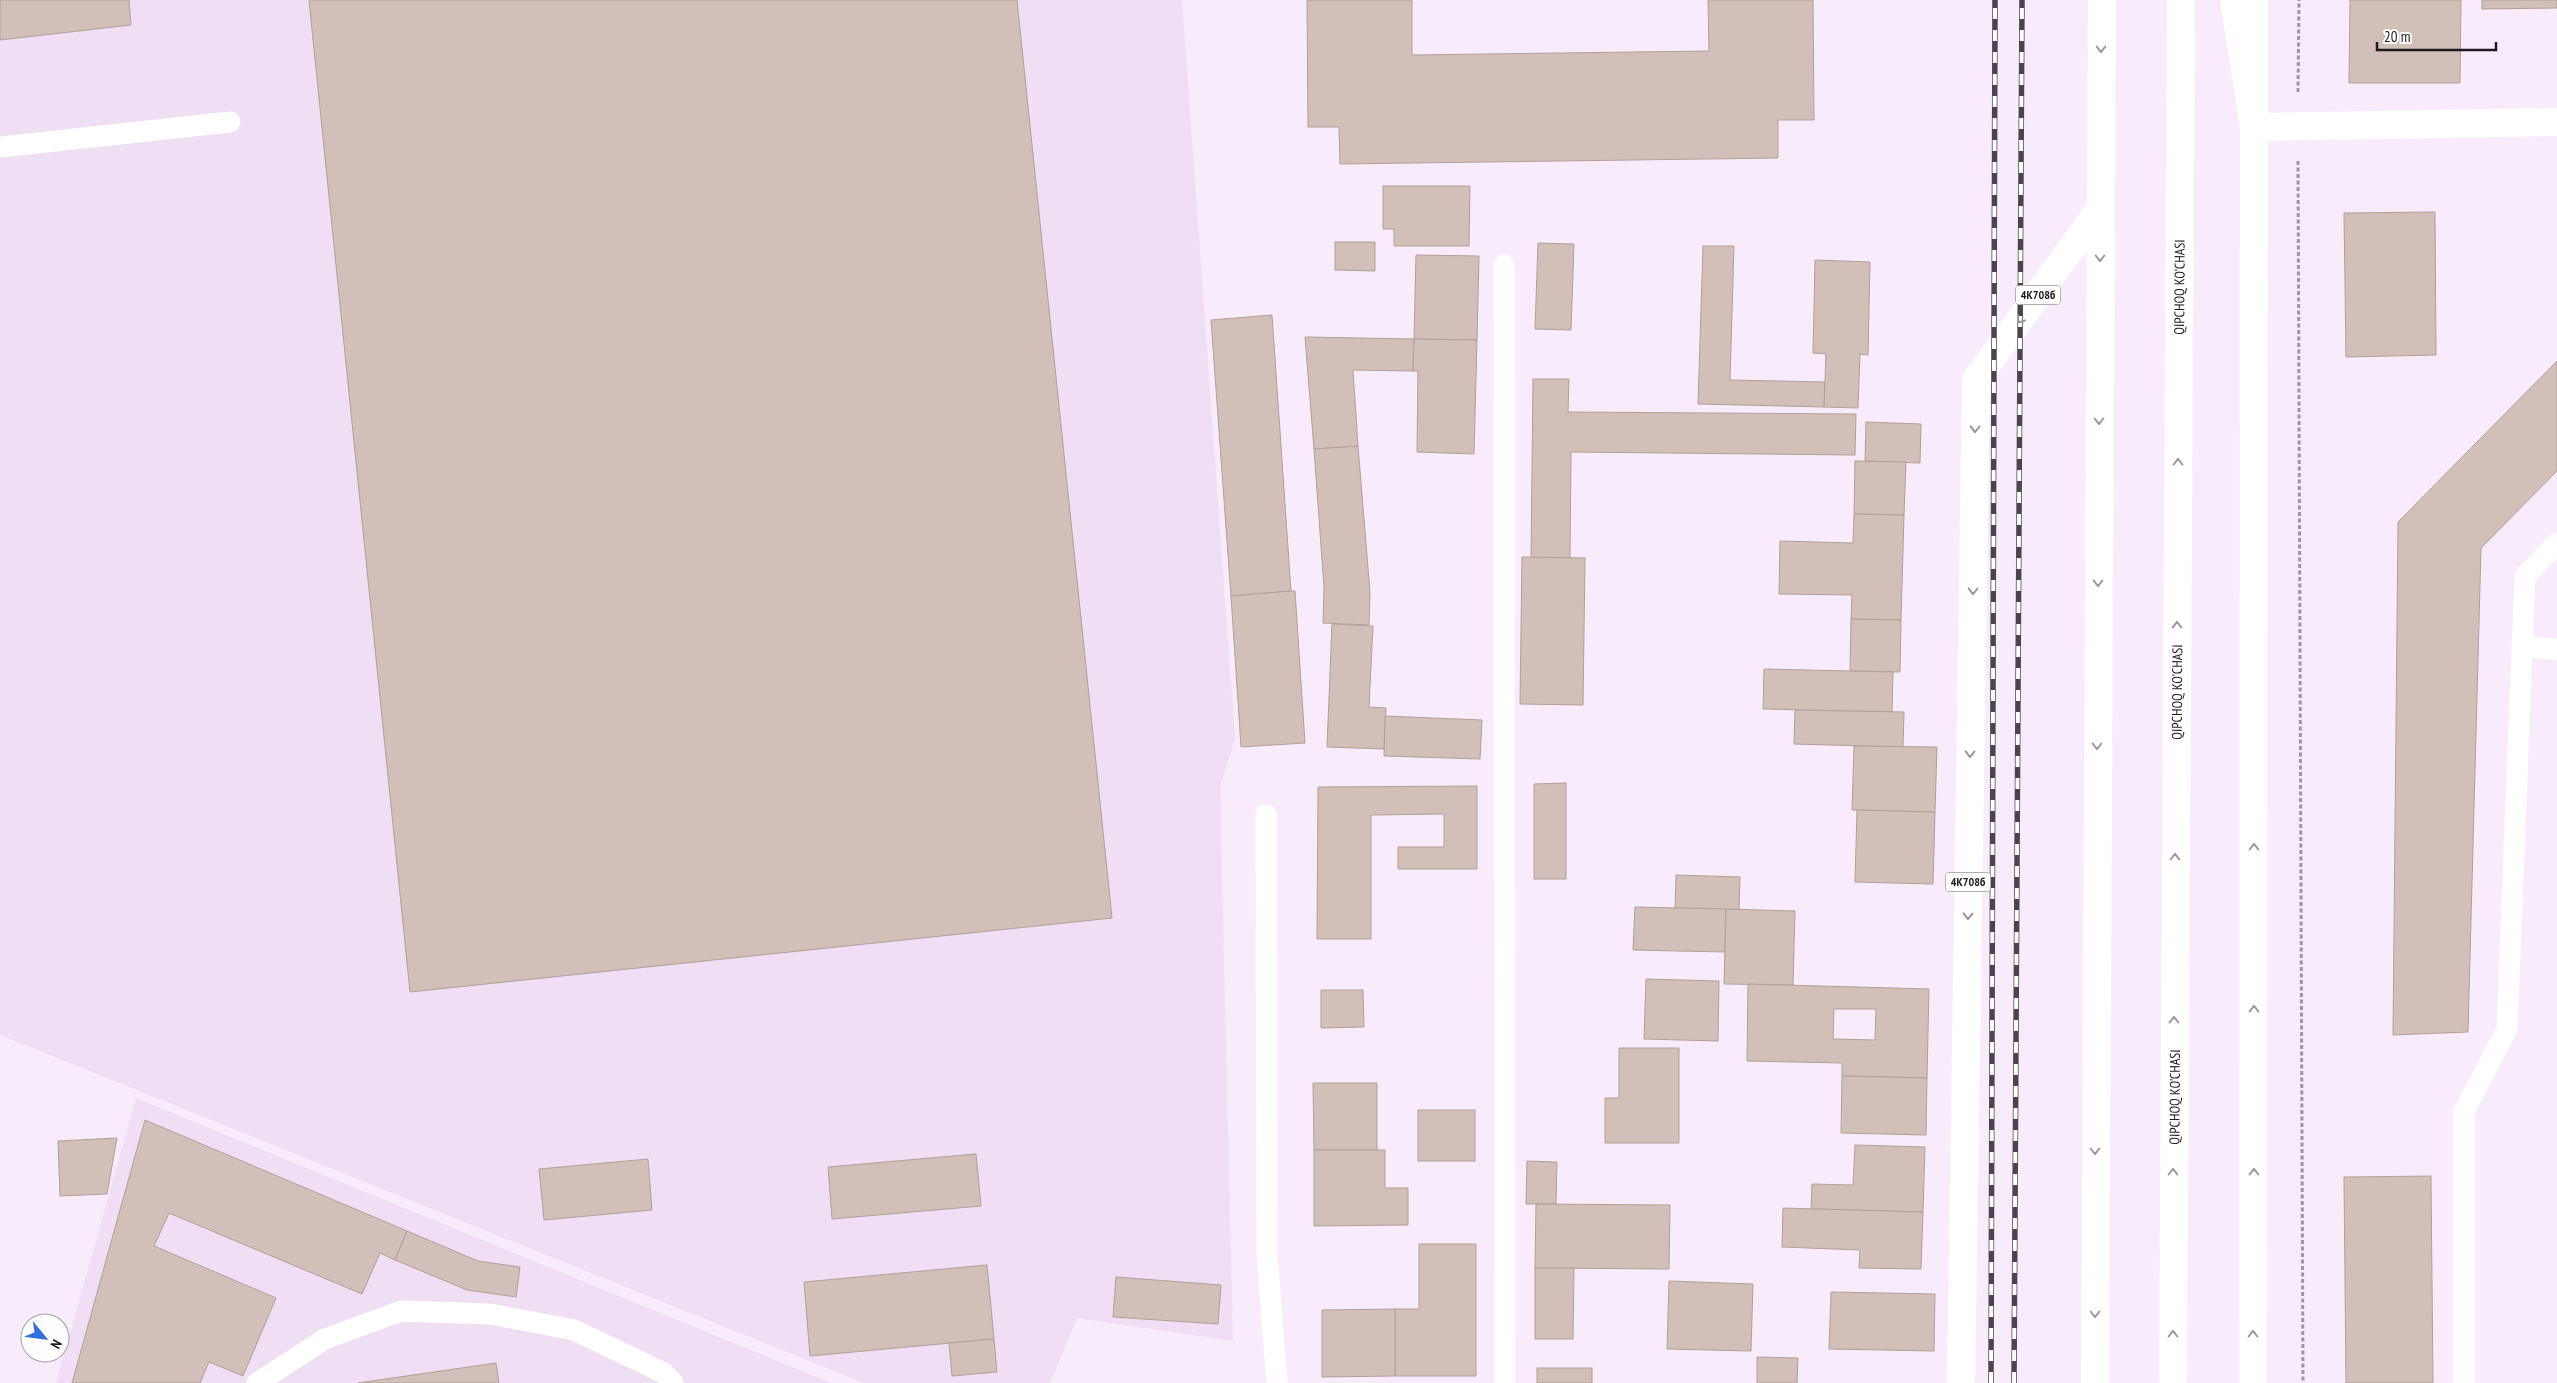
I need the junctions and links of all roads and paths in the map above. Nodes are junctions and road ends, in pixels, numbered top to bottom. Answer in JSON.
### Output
{"nodes":[{"id":1,"x":2102,"y":0,"type":"edge"},
{"id":2,"x":2181,"y":0,"type":"edge"},
{"id":3,"x":2234,"y":0,"type":"edge"},
{"id":4,"x":2254,"y":0,"type":"edge"},
{"id":5,"x":2299,"y":0,"type":"edge"},
{"id":6,"x":230,"y":122,"type":"dead end"},
{"id":7,"x":2557,"y":122,"type":"edge"},
{"id":8,"x":2298,"y":125,"type":"junction"},
{"id":9,"x":2254,"y":127,"type":"junction"},
{"id":10,"x":0,"y":147,"type":"edge"},
{"id":11,"x":2100,"y":209,"type":"junction"},
{"id":12,"x":1504,"y":264,"type":"dead end"},
{"id":13,"x":2557,"y":543,"type":"edge"},
{"id":14,"x":2522,"y":647,"type":"junction"},
{"id":15,"x":2557,"y":649,"type":"edge"},
{"id":16,"x":1266,"y":815,"type":"dead end"},
{"id":17,"x":257,"y":1383,"type":"edge"},
{"id":18,"x":673,"y":1383,"type":"edge"},
{"id":19,"x":1277,"y":1383,"type":"edge"},
{"id":20,"x":1505,"y":1383,"type":"edge"},
{"id":21,"x":1961,"y":1383,"type":"edge"},
{"id":22,"x":2095,"y":1383,"type":"edge"},
{"id":23,"x":2173,"y":1383,"type":"edge"},
{"id":24,"x":2254,"y":1383,"type":"edge"},
{"id":25,"x":2303,"y":1383,"type":"edge"},
{"id":26,"x":2464,"y":1383,"type":"edge"}],
"edges":[{"from":1,"to":11,"type":"main road","one_way":true},
{"from":23,"to":2,"type":"main road","name":"QIPCHOQ KO'CHASI","one_way":true},
{"from":3,"to":9,"type":"main road"},
{"from":4,"to":9,"type":"main road"},
{"from":5,"to":8,"type":"path"},
{"from":6,"to":10,"type":"lane"},
{"from":7,"to":8,"type":"main road"},
{"from":8,"to":9,"type":"main road"},
{"from":8,"to":25,"type":"path"},
{"from":24,"to":9,"type":"main road","one_way":true},
{"from":11,"to":21,"type":"main road","number":"4К708б","one_way":true},
{"from":11,"to":22,"type":"main road","one_way":true},
{"from":12,"to":20,"type":"lane"},
{"from":13,"to":14,"type":"lane"},
{"from":14,"to":15,"type":"lane"},
{"from":14,"to":26,"type":"lane"},
{"from":16,"to":19,"type":"lane"},
{"from":17,"to":18,"type":"lane"}]}
